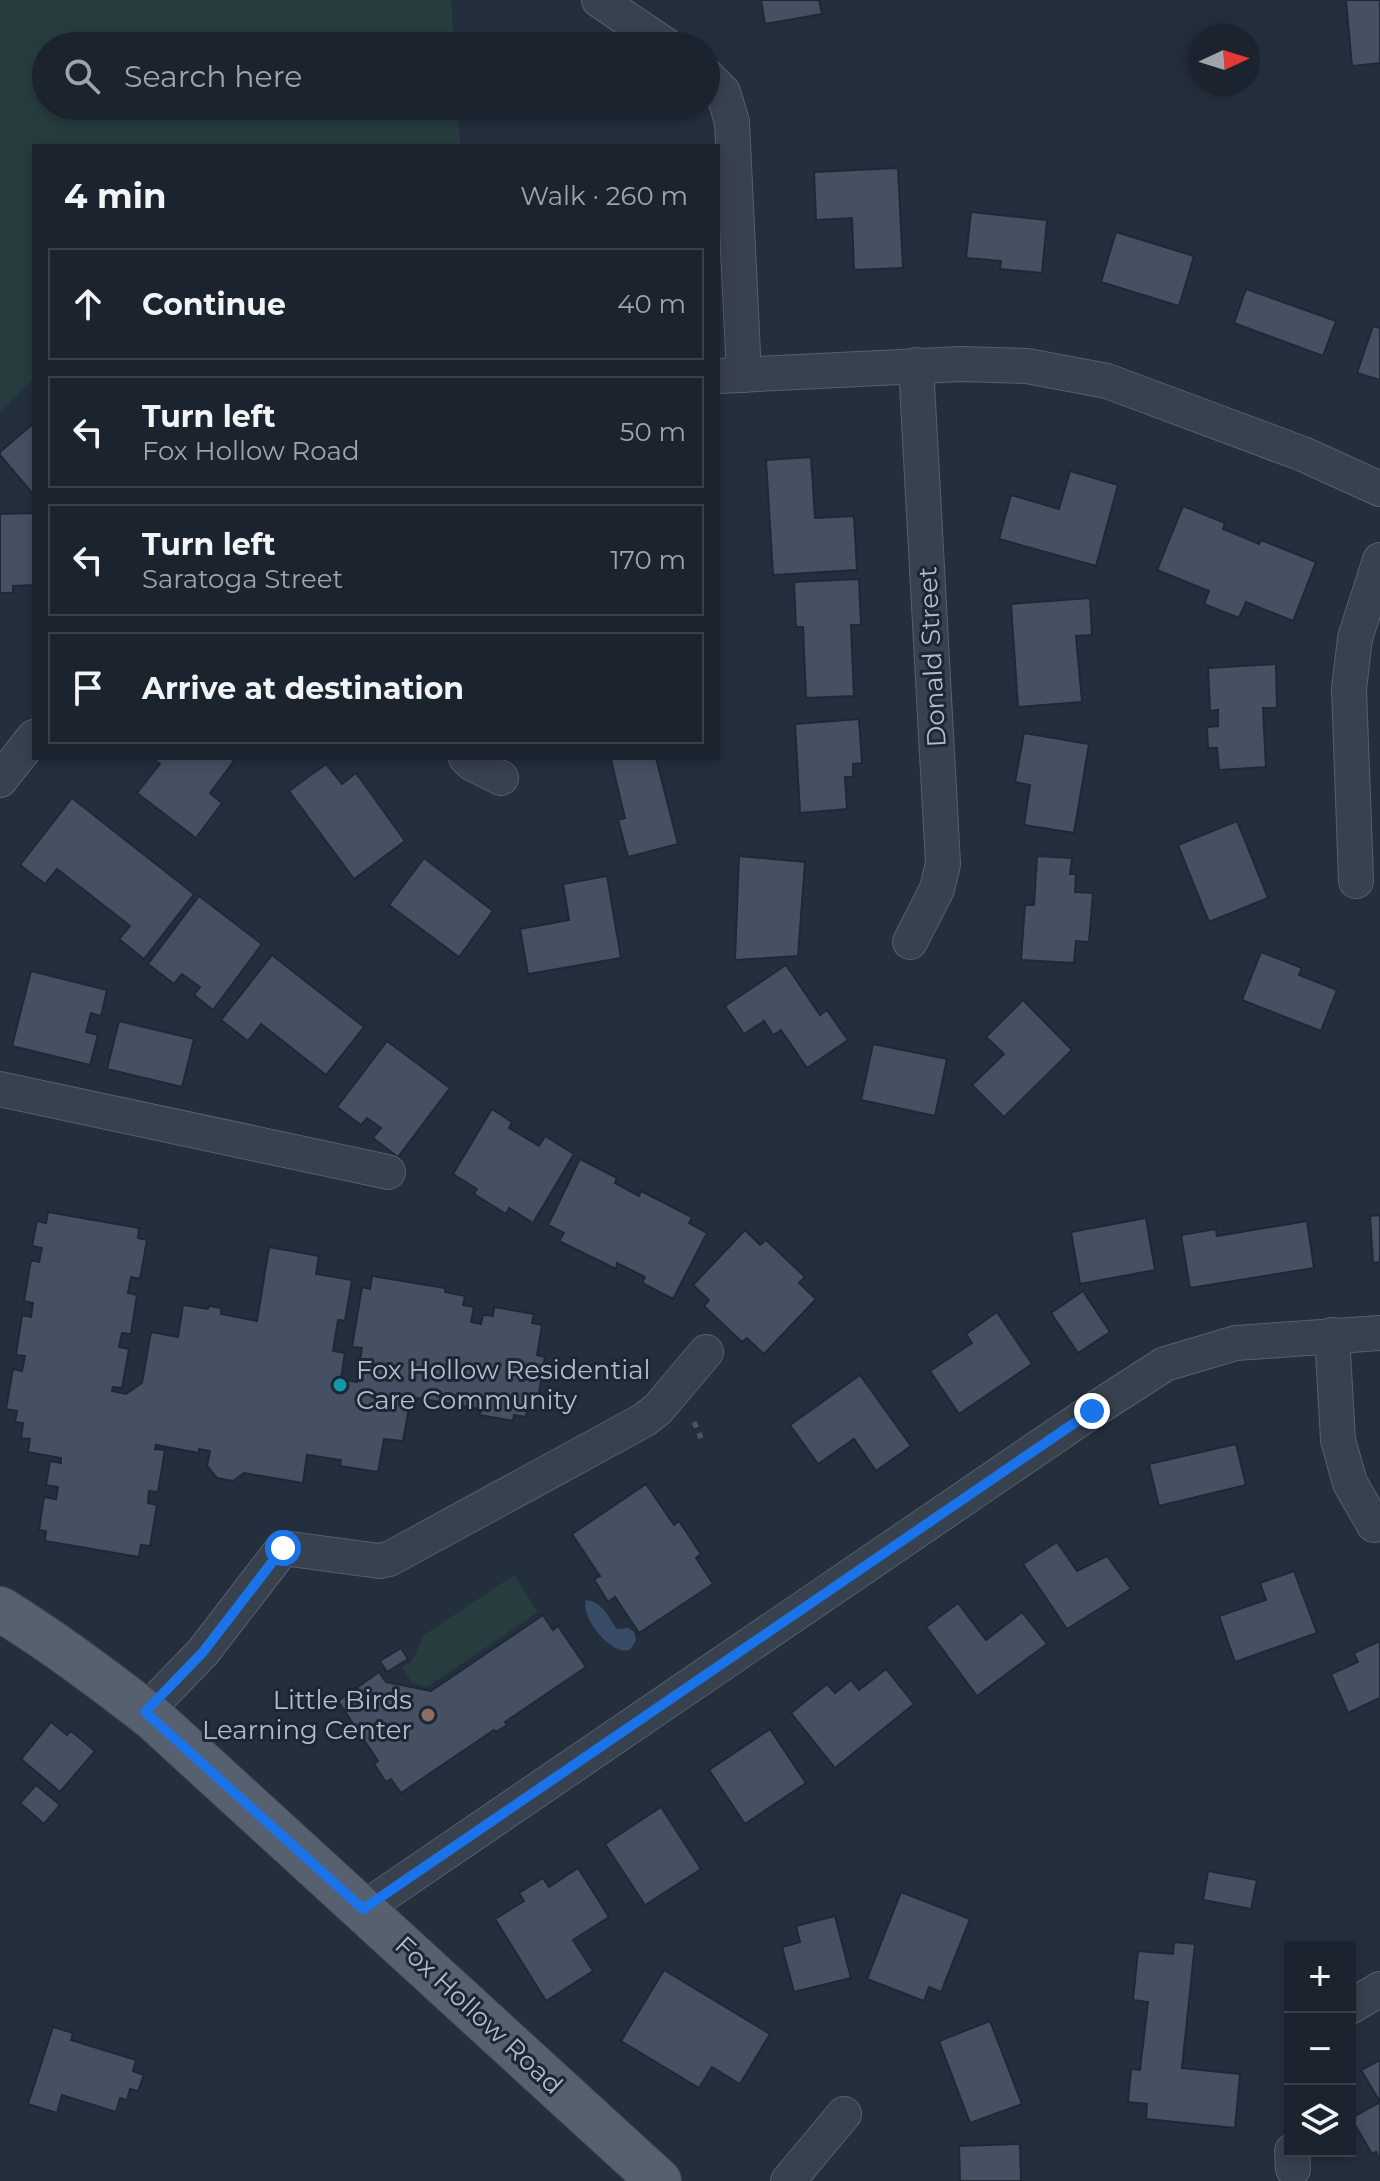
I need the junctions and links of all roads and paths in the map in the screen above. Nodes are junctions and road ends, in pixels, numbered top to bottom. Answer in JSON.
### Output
{"nodes":[{"id":1,"x":599,"y":0,"type":"edge"},
{"id":2,"x":646,"y":32,"type":"edge"},
{"id":3,"x":720,"y":89,"type":"edge"},
{"id":4,"x":916,"y":365,"type":"junction"},
{"id":5,"x":731,"y":376,"type":"edge"},
{"id":6,"x":1380,"y":489,"type":"edge"},
{"id":7,"x":1380,"y":560,"type":"edge"},
{"id":8,"x":32,"y":740,"type":"edge"},
{"id":9,"x":470,"y":760,"type":"edge"},
{"id":10,"x":501,"y":778,"type":"dead end"},
{"id":11,"x":0,"y":780,"type":"edge"},
{"id":12,"x":1356,"y":881,"type":"dead end"},
{"id":13,"x":910,"y":942,"type":"dead end"},
{"id":14,"x":0,"y":1089,"type":"edge"},
{"id":15,"x":388,"y":1172,"type":"dead end"},
{"id":16,"x":1380,"y":1333,"type":"edge"},
{"id":17,"x":1332,"y":1335,"type":"junction"},
{"id":18,"x":706,"y":1352,"type":"dead end"},
{"id":19,"x":694,"y":1422,"type":"dead end"},
{"id":20,"x":701,"y":1438,"type":"dead end"},
{"id":21,"x":1374,"y":1525,"type":"dead end"},
{"id":22,"x":0,"y":1609,"type":"edge"},
{"id":23,"x":145,"y":1712,"type":"junction"},
{"id":24,"x":363,"y":1909,"type":"junction"},
{"id":25,"x":1380,"y":1989,"type":"edge"},
{"id":26,"x":1356,"y":2003,"type":"edge"},
{"id":27,"x":844,"y":2114,"type":"dead end"},
{"id":28,"x":659,"y":2181,"type":"edge"},
{"id":29,"x":788,"y":2181,"type":"edge"}],
"edges":[{"from":1,"to":2,"type":"street"},
{"from":3,"to":5,"type":"street"},
{"from":4,"to":5,"type":"street"},
{"from":4,"to":6,"type":"street"},
{"from":4,"to":13,"type":"street","name":"Donald Street"},
{"from":7,"to":12,"type":"street"},
{"from":8,"to":11,"type":"street"},
{"from":9,"to":10,"type":"street"},
{"from":14,"to":15,"type":"street"},
{"from":16,"to":17,"type":"street"},
{"from":17,"to":21,"type":"street"},
{"from":17,"to":24,"type":"street"},
{"from":18,"to":23,"type":"street"},
{"from":19,"to":20,"type":"path"},
{"from":22,"to":23,"type":"main road","name":"Fox Hollow Road"},
{"from":23,"to":24,"type":"main road","name":"Fox Hollow Road"},
{"from":24,"to":28,"type":"main road","name":"Fox Hollow Road"},
{"from":25,"to":26,"type":"street"},
{"from":27,"to":29,"type":"street"}]}
